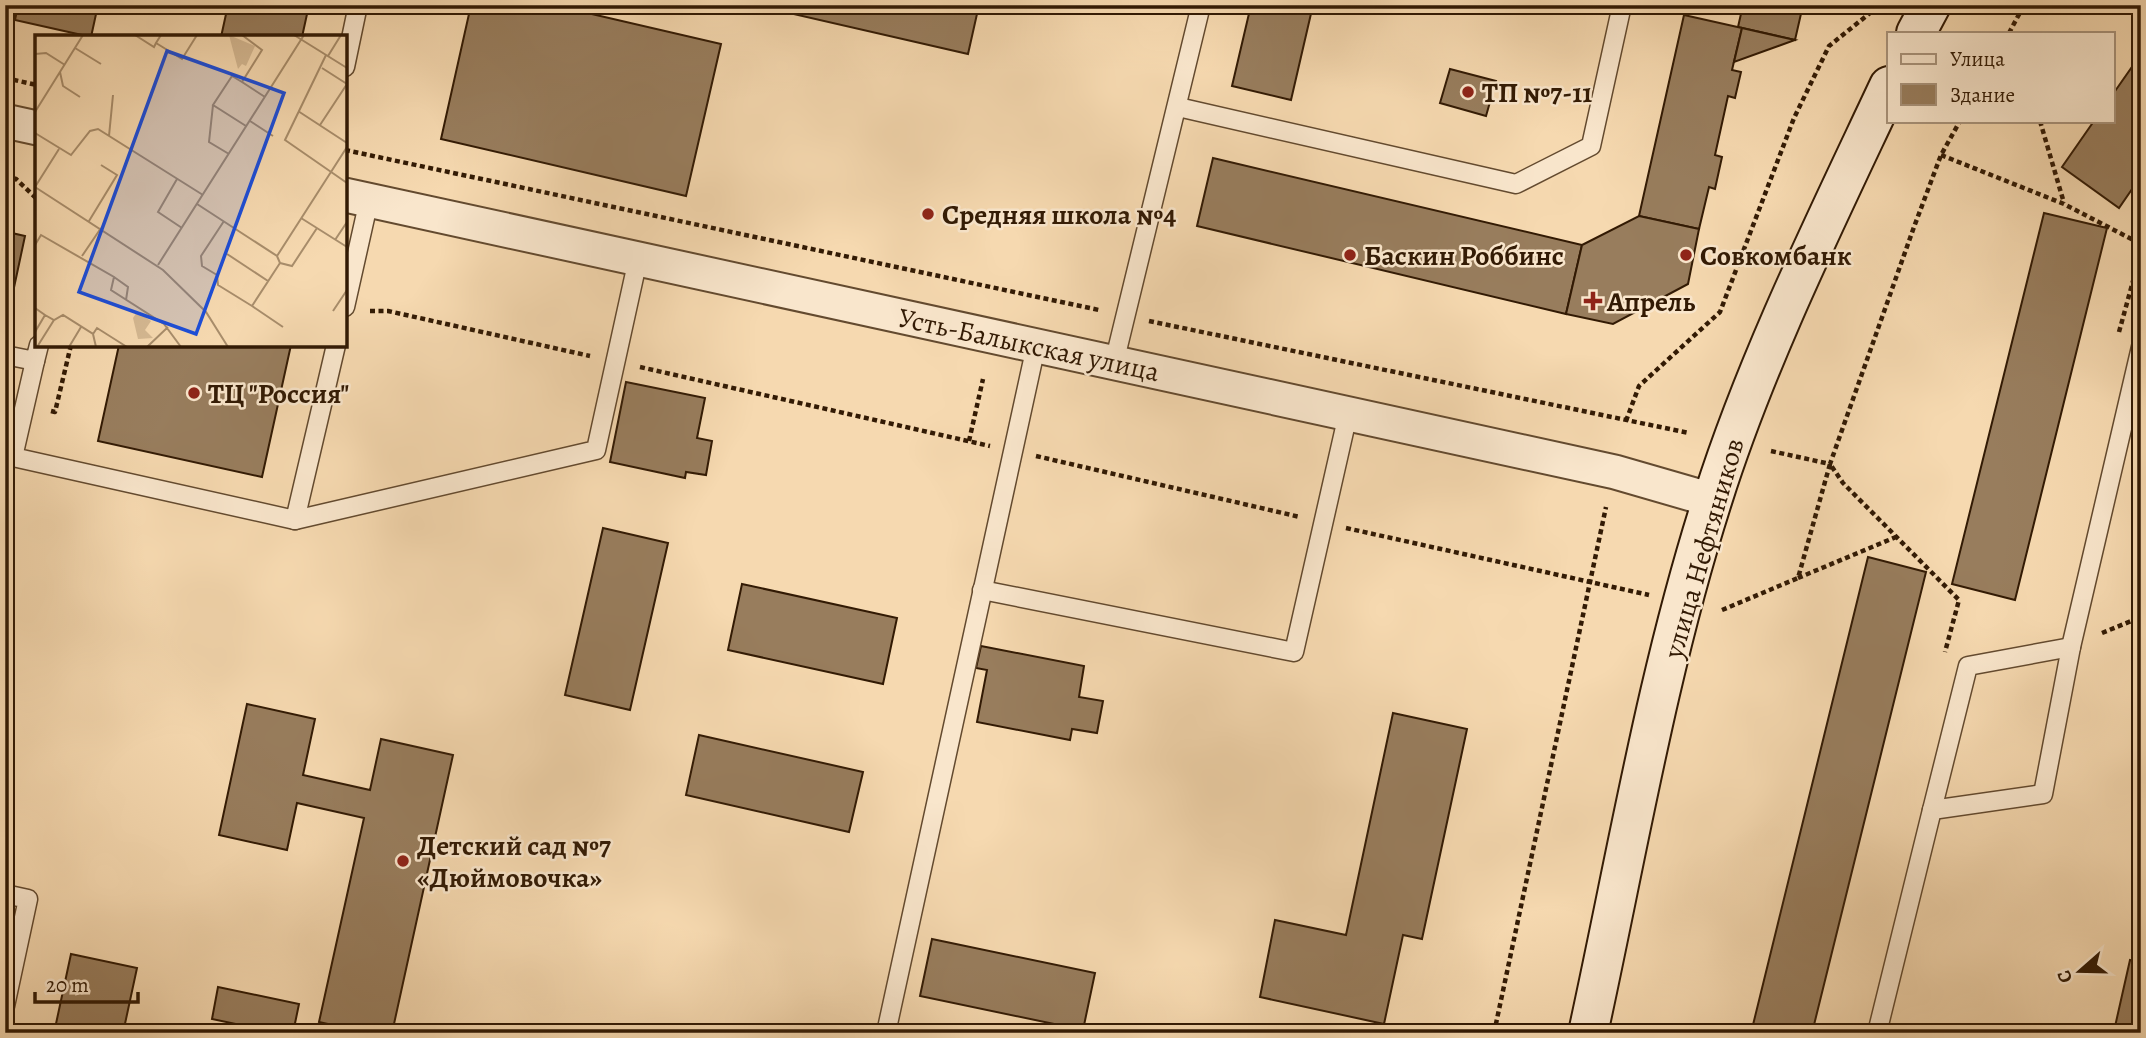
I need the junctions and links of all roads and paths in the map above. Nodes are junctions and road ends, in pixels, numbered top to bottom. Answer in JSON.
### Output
{"nodes":[{"id":1,"x":358,"y":5,"type":"edge"},
{"id":2,"x":1201,"y":5,"type":"edge"},
{"id":3,"x":1622,"y":5,"type":"edge"},
{"id":4,"x":1880,"y":5,"type":"edge"},
{"id":5,"x":1931,"y":5,"type":"edge"},
{"id":6,"x":2024,"y":5,"type":"edge"},
{"id":7,"x":2013,"y":26,"type":"junction"},
{"id":8,"x":1917,"y":32,"type":"edge"},
{"id":9,"x":2010,"y":32,"type":"edge"},
{"id":10,"x":2015,"y":32,"type":"edge"},
{"id":11,"x":346,"y":62,"type":"edge"},
{"id":12,"x":5,"y":78,"type":"edge"},
{"id":13,"x":35,"y":85,"type":"edge"},
{"id":14,"x":1887,"y":88,"type":"edge"},
{"id":15,"x":1178,"y":107,"type":"junction"},
{"id":16,"x":5,"y":121,"type":"edge"},
{"id":17,"x":1959,"y":122,"type":"edge"},
{"id":18,"x":2040,"y":122,"type":"edge"},
{"id":19,"x":35,"y":128,"type":"edge"},
{"id":20,"x":346,"y":150,"type":"edge"},
{"id":21,"x":1941,"y":155,"type":"junction"},
{"id":22,"x":5,"y":176,"type":"edge"},
{"id":23,"x":35,"y":197,"type":"edge"},
{"id":24,"x":357,"y":198,"type":"edge"},
{"id":25,"x":2064,"y":204,"type":"junction"},
{"id":26,"x":2141,"y":244,"type":"edge"},
{"id":27,"x":2141,"y":252,"type":"edge"},
{"id":28,"x":638,"y":259,"type":"junction"},
{"id":29,"x":348,"y":276,"type":"edge"},
{"id":30,"x":346,"y":297,"type":"edge"},
{"id":31,"x":1126,"y":316,"type":"junction"},
{"id":32,"x":2118,"y":333,"type":"dead end"},
{"id":33,"x":336,"y":346,"type":"edge"},
{"id":34,"x":1036,"y":346,"type":"junction"},
{"id":35,"x":2141,"y":347,"type":"edge"},
{"id":36,"x":37,"y":353,"type":"edge"},
{"id":37,"x":5,"y":355,"type":"edge"},
{"id":38,"x":1114,"y":363,"type":"junction"},
{"id":39,"x":983,"y":379,"type":"dead end"},
{"id":40,"x":1348,"y":414,"type":"junction"},
{"id":41,"x":1626,"y":421,"type":"junction"},
{"id":42,"x":1689,"y":433,"type":"dead end"},
{"id":43,"x":969,"y":441,"type":"dead end"},
{"id":44,"x":1771,"y":451,"type":"dead end"},
{"id":45,"x":1830,"y":464,"type":"junction"},
{"id":46,"x":1712,"y":500,"type":"junction"},
{"id":47,"x":1606,"y":507,"type":"dead end"},
{"id":48,"x":295,"y":520,"type":"junction"},
{"id":49,"x":1896,"y":537,"type":"junction"},
{"id":50,"x":1798,"y":578,"type":"junction"},
{"id":51,"x":982,"y":590,"type":"junction"},
{"id":52,"x":1722,"y":610,"type":"dead end"},
{"id":53,"x":1961,"y":638,"type":"dead end"},
{"id":54,"x":1948,"y":640,"type":"junction"},
{"id":55,"x":2071,"y":647,"type":"junction"},
{"id":56,"x":1945,"y":654,"type":"dead end"},
{"id":57,"x":1932,"y":810,"type":"junction"},
{"id":58,"x":5,"y":894,"type":"edge"},
{"id":59,"x":5,"y":1006,"type":"edge"},
{"id":60,"x":886,"y":1033,"type":"edge"},
{"id":61,"x":1494,"y":1033,"type":"edge"},
{"id":62,"x":1588,"y":1033,"type":"edge"},
{"id":63,"x":1877,"y":1033,"type":"edge"}],
"edges":[{"from":1,"to":11,"type":"lane"},
{"from":2,"to":15,"type":"lane"},
{"from":3,"to":15,"type":"lane"},
{"from":4,"to":41,"type":"path"},
{"from":5,"to":8,"type":"main road"},
{"from":6,"to":7,"type":"path"},
{"from":7,"to":9,"type":"path"},
{"from":7,"to":10,"type":"path"},
{"from":12,"to":13,"type":"path"},
{"from":14,"to":46,"type":"main road","name":"улица Нефтяников"},
{"from":15,"to":31,"type":"lane"},
{"from":16,"to":19,"type":"street"},
{"from":17,"to":21,"type":"path"},
{"from":18,"to":25,"type":"path"},
{"from":20,"to":31,"type":"path"},
{"from":21,"to":25,"type":"path"},
{"from":21,"to":45,"type":"path"},
{"from":22,"to":23,"type":"path"},
{"from":24,"to":28,"type":"street","name":"Усть-Балыкская улица"},
{"from":24,"to":29,"type":"lane"},
{"from":25,"to":26,"type":"path"},
{"from":27,"to":32,"type":"path"},
{"from":28,"to":34,"type":"street","name":"Усть-Балыкская улица"},
{"from":28,"to":48,"type":"lane"},
{"from":29,"to":30,"type":"lane"},
{"from":31,"to":38,"type":"lane"},
{"from":31,"to":41,"type":"path"},
{"from":33,"to":48,"type":"lane"},
{"from":34,"to":38,"type":"street","name":"Усть-Балыкская улица"},
{"from":34,"to":51,"type":"lane"},
{"from":35,"to":55,"type":"lane"},
{"from":36,"to":37,"type":"lane"},
{"from":36,"to":48,"type":"lane"},
{"from":38,"to":40,"type":"street","name":"Усть-Балыкская улица"},
{"from":39,"to":43,"type":"path"},
{"from":40,"to":46,"type":"street","name":"Усть-Балыкская улица"},
{"from":40,"to":51,"type":"lane"},
{"from":41,"to":42,"type":"path"},
{"from":44,"to":45,"type":"path"},
{"from":45,"to":49,"type":"path"},
{"from":45,"to":50,"type":"path"},
{"from":46,"to":62,"type":"main road","name":"улица Нефтяников"},
{"from":47,"to":61,"type":"path"},
{"from":49,"to":50,"type":"path"},
{"from":49,"to":54,"type":"path"},
{"from":50,"to":52,"type":"path"},
{"from":51,"to":60,"type":"lane"},
{"from":53,"to":54,"type":"path"},
{"from":54,"to":56,"type":"path"},
{"from":55,"to":57,"type":"lane"},
{"from":55,"to":57,"type":"lane"},
{"from":57,"to":63,"type":"lane"},
{"from":58,"to":59,"type":"lane"}]}
